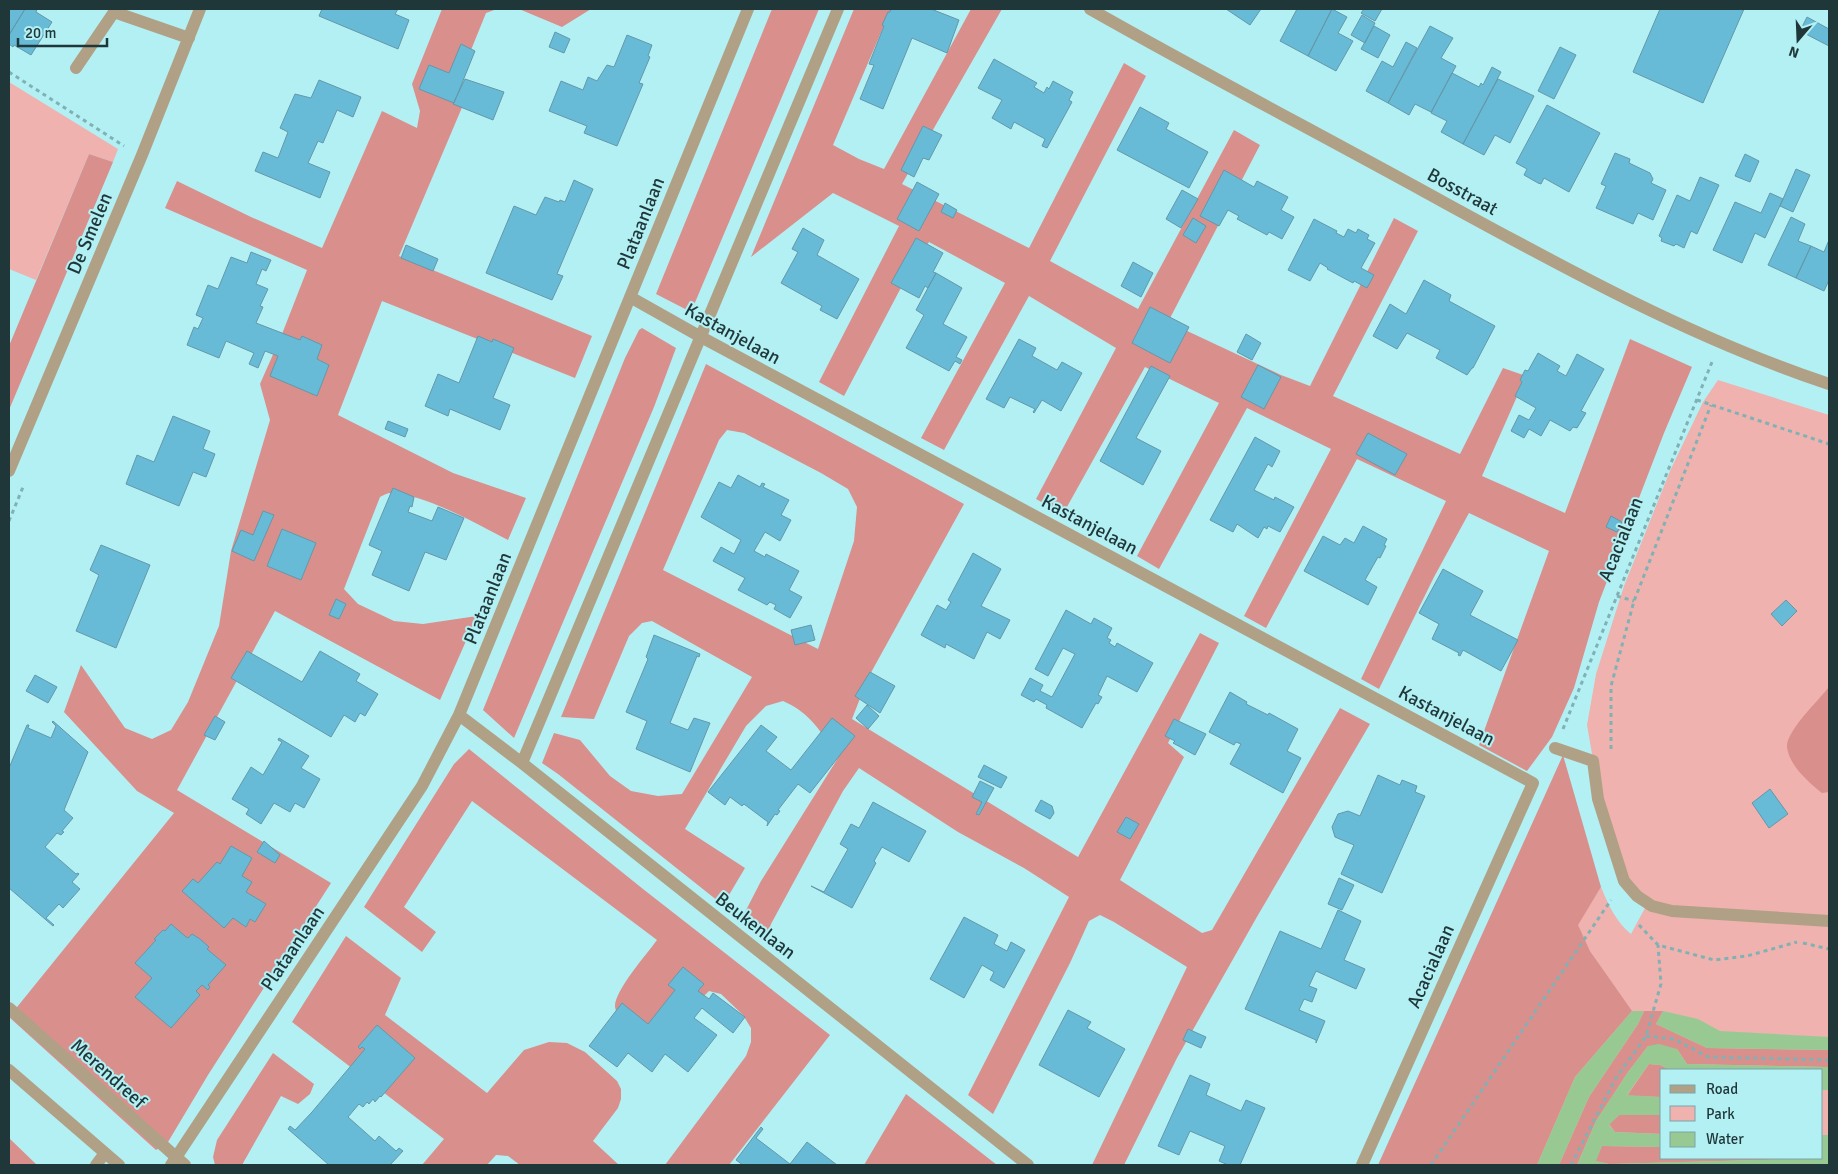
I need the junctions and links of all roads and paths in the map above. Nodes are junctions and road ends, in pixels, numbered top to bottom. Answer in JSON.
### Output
{"nodes":[{"id":1,"x":200,"y":9,"type":"edge"},
{"id":2,"x":748,"y":9,"type":"edge"},
{"id":3,"x":838,"y":9,"type":"edge"},
{"id":4,"x":1090,"y":9,"type":"edge"},
{"id":5,"x":189,"y":38,"type":"junction"},
{"id":6,"x":76,"y":68,"type":"dead end"},
{"id":7,"x":9,"y":72,"type":"edge"},
{"id":8,"x":126,"y":148,"type":"dead end"},
{"id":9,"x":630,"y":297,"type":"junction"},
{"id":10,"x":701,"y":337,"type":"junction"},
{"id":11,"x":1720,"y":343,"type":"junction"},
{"id":12,"x":1829,"y":384,"type":"edge"},
{"id":13,"x":1697,"y":400,"type":"junction"},
{"id":14,"x":1712,"y":405,"type":"junction"},
{"id":15,"x":1829,"y":444,"type":"edge"},
{"id":16,"x":9,"y":471,"type":"edge"},
{"id":17,"x":1617,"y":596,"type":"junction"},
{"id":18,"x":1634,"y":601,"type":"junction"},
{"id":19,"x":459,"y":716,"type":"junction"},
{"id":20,"x":1555,"y":748,"type":"joint"},
{"id":21,"x":1593,"y":761,"type":"junction"},
{"id":22,"x":522,"y":763,"type":"junction"},
{"id":23,"x":1533,"y":782,"type":"joint"},
{"id":24,"x":1624,"y":881,"type":"junction"},
{"id":25,"x":1829,"y":921,"type":"edge"},
{"id":26,"x":1829,"y":949,"type":"edge"},
{"id":27,"x":9,"y":1008,"type":"edge"},
{"id":28,"x":1646,"y":1036,"type":"junction"},
{"id":29,"x":1829,"y":1060,"type":"edge"},
{"id":30,"x":9,"y":1070,"type":"edge"},
{"id":31,"x":106,"y":1153,"type":"junction"},
{"id":32,"x":177,"y":1163,"type":"edge"},
{"id":33,"x":96,"y":1165,"type":"edge"},
{"id":34,"x":119,"y":1165,"type":"edge"},
{"id":35,"x":1028,"y":1165,"type":"edge"},
{"id":36,"x":1362,"y":1165,"type":"edge"},
{"id":37,"x":1431,"y":1165,"type":"edge"},
{"id":38,"x":1571,"y":1165,"type":"edge"}],
"edges":[{"from":1,"to":5,"type":"street","name":"De Smelen"},
{"from":2,"to":9,"type":"street","name":"Plataanlaan"},
{"from":3,"to":10,"type":"street"},
{"from":4,"to":11,"type":"street","name":"Bosstraat"},
{"from":5,"to":6,"type":"street"},
{"from":5,"to":16,"type":"street","name":"De Smelen"},
{"from":7,"to":8,"type":"path"},
{"from":9,"to":10,"type":"street","name":"Kastanjelaan"},
{"from":9,"to":19,"type":"street","name":"Plataanlaan"},
{"from":10,"to":22,"type":"street"},
{"from":10,"to":23,"type":"street","name":"Kastanjelaan"},
{"from":11,"to":12,"type":"street","name":"Bosstraat"},
{"from":11,"to":13,"type":"path","name":"Acacialaan"},
{"from":13,"to":14,"type":"path"},
{"from":13,"to":17,"type":"path","name":"Acacialaan"},
{"from":14,"to":15,"type":"path"},
{"from":14,"to":18,"type":"path"},
{"from":17,"to":18,"type":"path"},
{"from":17,"to":20,"type":"path","name":"Acacialaan"},
{"from":18,"to":21,"type":"path"},
{"from":19,"to":22,"type":"street","name":"Beukenlaan"},
{"from":19,"to":32,"type":"street","name":"Plataanlaan"},
{"from":20,"to":21,"type":"street"},
{"from":21,"to":24,"type":"street"},
{"from":22,"to":35,"type":"street","name":"Beukenlaan"},
{"from":23,"to":36,"type":"street","name":"Acacialaan"},
{"from":24,"to":25,"type":"street"},
{"from":24,"to":37,"type":"path"},
{"from":26,"to":28,"type":"path"},
{"from":27,"to":32,"type":"street","name":"Merendreef"},
{"from":28,"to":29,"type":"path"},
{"from":28,"to":38,"type":"path"},
{"from":30,"to":31,"type":"street"},
{"from":31,"to":33,"type":"street"},
{"from":31,"to":34,"type":"street"}]}
